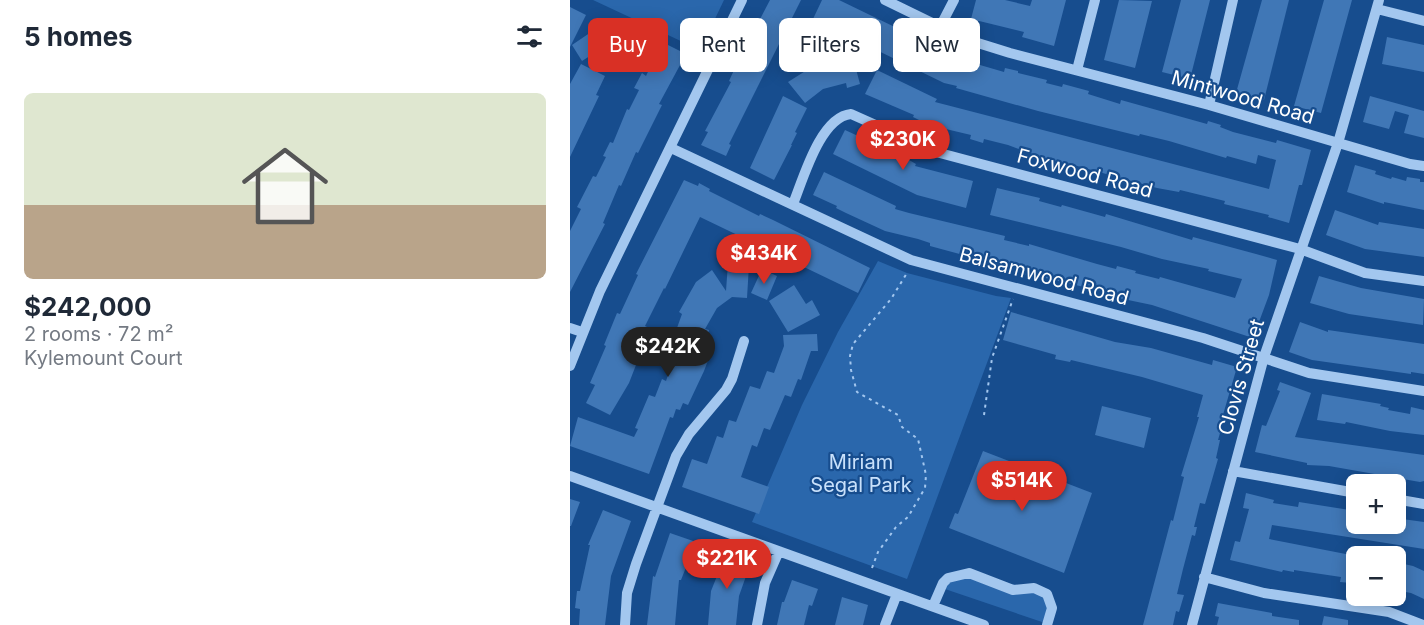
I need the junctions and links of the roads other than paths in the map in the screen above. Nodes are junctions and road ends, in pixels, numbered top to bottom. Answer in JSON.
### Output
{"nodes":[{"id":1,"x":742,"y":0,"type":"edge"},
{"id":2,"x":885,"y":0,"type":"edge"},
{"id":3,"x":954,"y":0,"type":"edge"},
{"id":4,"x":1095,"y":0,"type":"edge"},
{"id":5,"x":1233,"y":0,"type":"edge"},
{"id":6,"x":1378,"y":4,"type":"edge"},
{"id":7,"x":924,"y":18,"type":"edge"},
{"id":8,"x":945,"y":18,"type":"edge"},
{"id":9,"x":1424,"y":21,"type":"edge"},
{"id":10,"x":980,"y":44,"type":"edge"},
{"id":11,"x":1077,"y":70,"type":"junction"},
{"id":12,"x":1209,"y":105,"type":"junction"},
{"id":13,"x":1338,"y":143,"type":"junction"},
{"id":14,"x":671,"y":148,"type":"junction"},
{"id":15,"x":1424,"y":166,"type":"edge"},
{"id":16,"x":793,"y":204,"type":"junction"},
{"id":17,"x":1300,"y":249,"type":"junction"},
{"id":18,"x":1424,"y":281,"type":"edge"},
{"id":19,"x":570,"y":328,"type":"edge"},
{"id":20,"x":582,"y":332,"type":"junction"},
{"id":21,"x":744,"y":341,"type":"dead end"},
{"id":22,"x":1264,"y":357,"type":"junction"},
{"id":23,"x":570,"y":366,"type":"edge"},
{"id":24,"x":1424,"y":391,"type":"edge"},
{"id":25,"x":1233,"y":471,"type":"junction"},
{"id":26,"x":570,"y":476,"type":"edge"},
{"id":27,"x":1346,"y":491,"type":"edge"},
{"id":28,"x":1406,"y":501,"type":"edge"},
{"id":29,"x":1424,"y":504,"type":"edge"},
{"id":30,"x":656,"y":507,"type":"junction"},
{"id":31,"x":779,"y":551,"type":"junction"},
{"id":32,"x":1204,"y":577,"type":"junction"},
{"id":33,"x":897,"y":594,"type":"junction"},
{"id":34,"x":933,"y":606,"type":"junction"},
{"id":35,"x":625,"y":625,"type":"edge"},
{"id":36,"x":757,"y":625,"type":"edge"},
{"id":37,"x":885,"y":625,"type":"edge"},
{"id":38,"x":984,"y":625,"type":"edge"},
{"id":39,"x":1047,"y":625,"type":"edge"},
{"id":40,"x":1192,"y":625,"type":"edge"},
{"id":41,"x":1423,"y":625,"type":"edge"}],
"edges":[{"from":1,"to":14,"type":"street"},
{"from":2,"to":7,"type":"street","name":"Mintwood Road"},
{"from":3,"to":8,"type":"street"},
{"from":4,"to":11,"type":"street"},
{"from":5,"to":12,"type":"street"},
{"from":6,"to":9,"type":"street"},
{"from":6,"to":13,"type":"street","name":"Clovis Street"},
{"from":10,"to":11,"type":"street","name":"Mintwood Road"},
{"from":11,"to":12,"type":"street","name":"Mintwood Road"},
{"from":12,"to":13,"type":"street","name":"Mintwood Road"},
{"from":13,"to":15,"type":"street","name":"Mintwood Road"},
{"from":13,"to":17,"type":"street","name":"Clovis Street"},
{"from":14,"to":16,"type":"street","name":"Balsamwood Road"},
{"from":14,"to":20,"type":"street"},
{"from":16,"to":17,"type":"street","name":"Foxwood Road"},
{"from":16,"to":22,"type":"street","name":"Balsamwood Road"},
{"from":17,"to":18,"type":"street","name":"Foxwood Road"},
{"from":17,"to":22,"type":"street","name":"Clovis Street"},
{"from":19,"to":20,"type":"street"},
{"from":20,"to":23,"type":"street"},
{"from":21,"to":30,"type":"street"},
{"from":22,"to":24,"type":"street","name":"Balsamwood Road"},
{"from":22,"to":25,"type":"street","name":"Clovis Street"},
{"from":25,"to":27,"type":"street"},
{"from":25,"to":32,"type":"street","name":"Clovis Street"},
{"from":26,"to":30,"type":"street"},
{"from":28,"to":29,"type":"street"},
{"from":30,"to":31,"type":"street"},
{"from":30,"to":35,"type":"street"},
{"from":31,"to":33,"type":"street"},
{"from":31,"to":36,"type":"street"},
{"from":32,"to":40,"type":"street","name":"Clovis Street"},
{"from":32,"to":41,"type":"street"},
{"from":33,"to":34,"type":"street"},
{"from":33,"to":37,"type":"street"},
{"from":34,"to":38,"type":"street"},
{"from":34,"to":39,"type":"street"}]}
